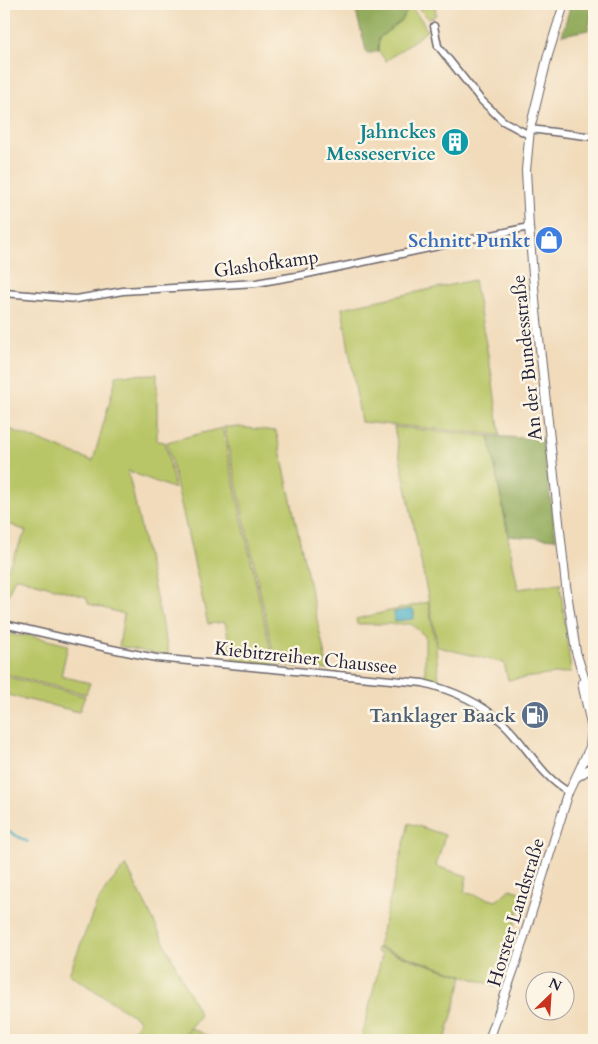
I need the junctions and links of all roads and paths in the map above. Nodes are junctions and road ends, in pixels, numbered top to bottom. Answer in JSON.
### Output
{"nodes":[{"id":1,"x":564,"y":4,"type":"edge"},
{"id":2,"x":434,"y":26,"type":"dead end"},
{"id":3,"x":530,"y":132,"type":"junction"},
{"id":4,"x":594,"y":137,"type":"edge"},
{"id":5,"x":529,"y":227,"type":"junction"},
{"id":6,"x":4,"y":293,"type":"edge"},
{"id":7,"x":4,"y":624,"type":"edge"},
{"id":8,"x":578,"y":662,"type":"junction"},
{"id":9,"x":594,"y":709,"type":"edge"},
{"id":10,"x":594,"y":766,"type":"edge"},
{"id":11,"x":577,"y":777,"type":"junction"},
{"id":12,"x":569,"y":792,"type":"junction"},
{"id":13,"x":490,"y":1040,"type":"edge"}],
"edges":[{"from":1,"to":3,"type":"main road","name":"An der Bundesstraße"},
{"from":2,"to":3,"type":"street"},
{"from":3,"to":4,"type":"street"},
{"from":3,"to":5,"type":"main road","name":"An der Bundesstraße"},
{"from":5,"to":6,"type":"street","name":"Glashofkamp"},
{"from":5,"to":8,"type":"main road","name":"An der Bundesstraße"},
{"from":7,"to":12,"type":"street","name":"Kiebitzreiher Chaussee"},
{"from":8,"to":9,"type":"main road","name":"An der Bundesstraße"},
{"from":8,"to":11,"type":"main road","name":"Horster Landstraße"},
{"from":10,"to":11,"type":"main road"},
{"from":11,"to":12,"type":"main road","name":"Horster Landstraße"},
{"from":12,"to":13,"type":"main road","name":"Horster Landstraße"}]}
